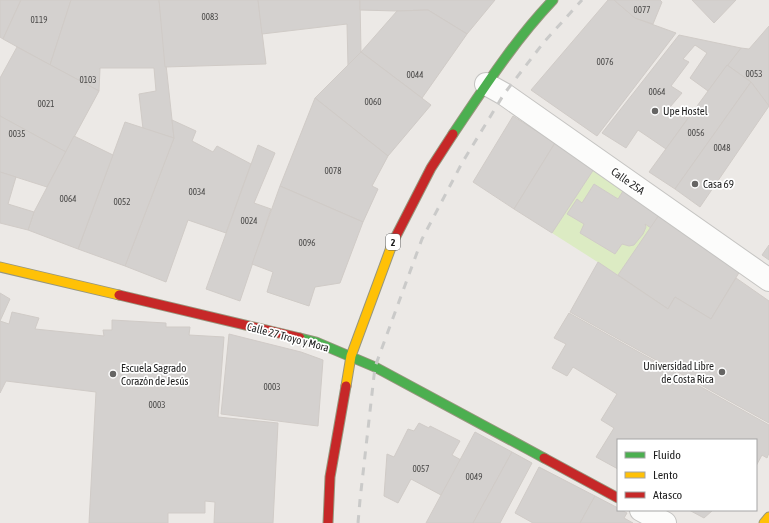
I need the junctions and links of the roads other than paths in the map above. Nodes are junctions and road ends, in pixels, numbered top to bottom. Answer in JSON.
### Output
{"nodes":[{"id":1,"x":553,"y":0,"type":"edge"},
{"id":2,"x":486,"y":84,"type":"junction"},
{"id":3,"x":0,"y":267,"type":"edge"},
{"id":4,"x":769,"y":280,"type":"edge"},
{"id":5,"x":352,"y":356,"type":"junction"},
{"id":6,"x":617,"y":497,"type":"edge"},
{"id":7,"x":643,"y":511,"type":"edge"},
{"id":8,"x":769,"y":517,"type":"edge"},
{"id":9,"x":328,"y":523,"type":"edge"},
{"id":10,"x":666,"y":523,"type":"edge"},
{"id":11,"x":764,"y":523,"type":"edge"}],
"edges":[{"from":1,"to":2,"type":"main road","number":"2"},
{"from":2,"to":4,"type":"street","name":"Calle 25A"},
{"from":2,"to":5,"type":"main road","number":"2"},
{"from":3,"to":5,"type":"main road","name":"Calle 27 Troyo y Mora"},
{"from":5,"to":6,"type":"main road","name":"Calle 27 Troyo y Mora"},
{"from":5,"to":9,"type":"main road","number":"2"},
{"from":7,"to":10,"type":"street"},
{"from":8,"to":11,"type":"main road"}]}
